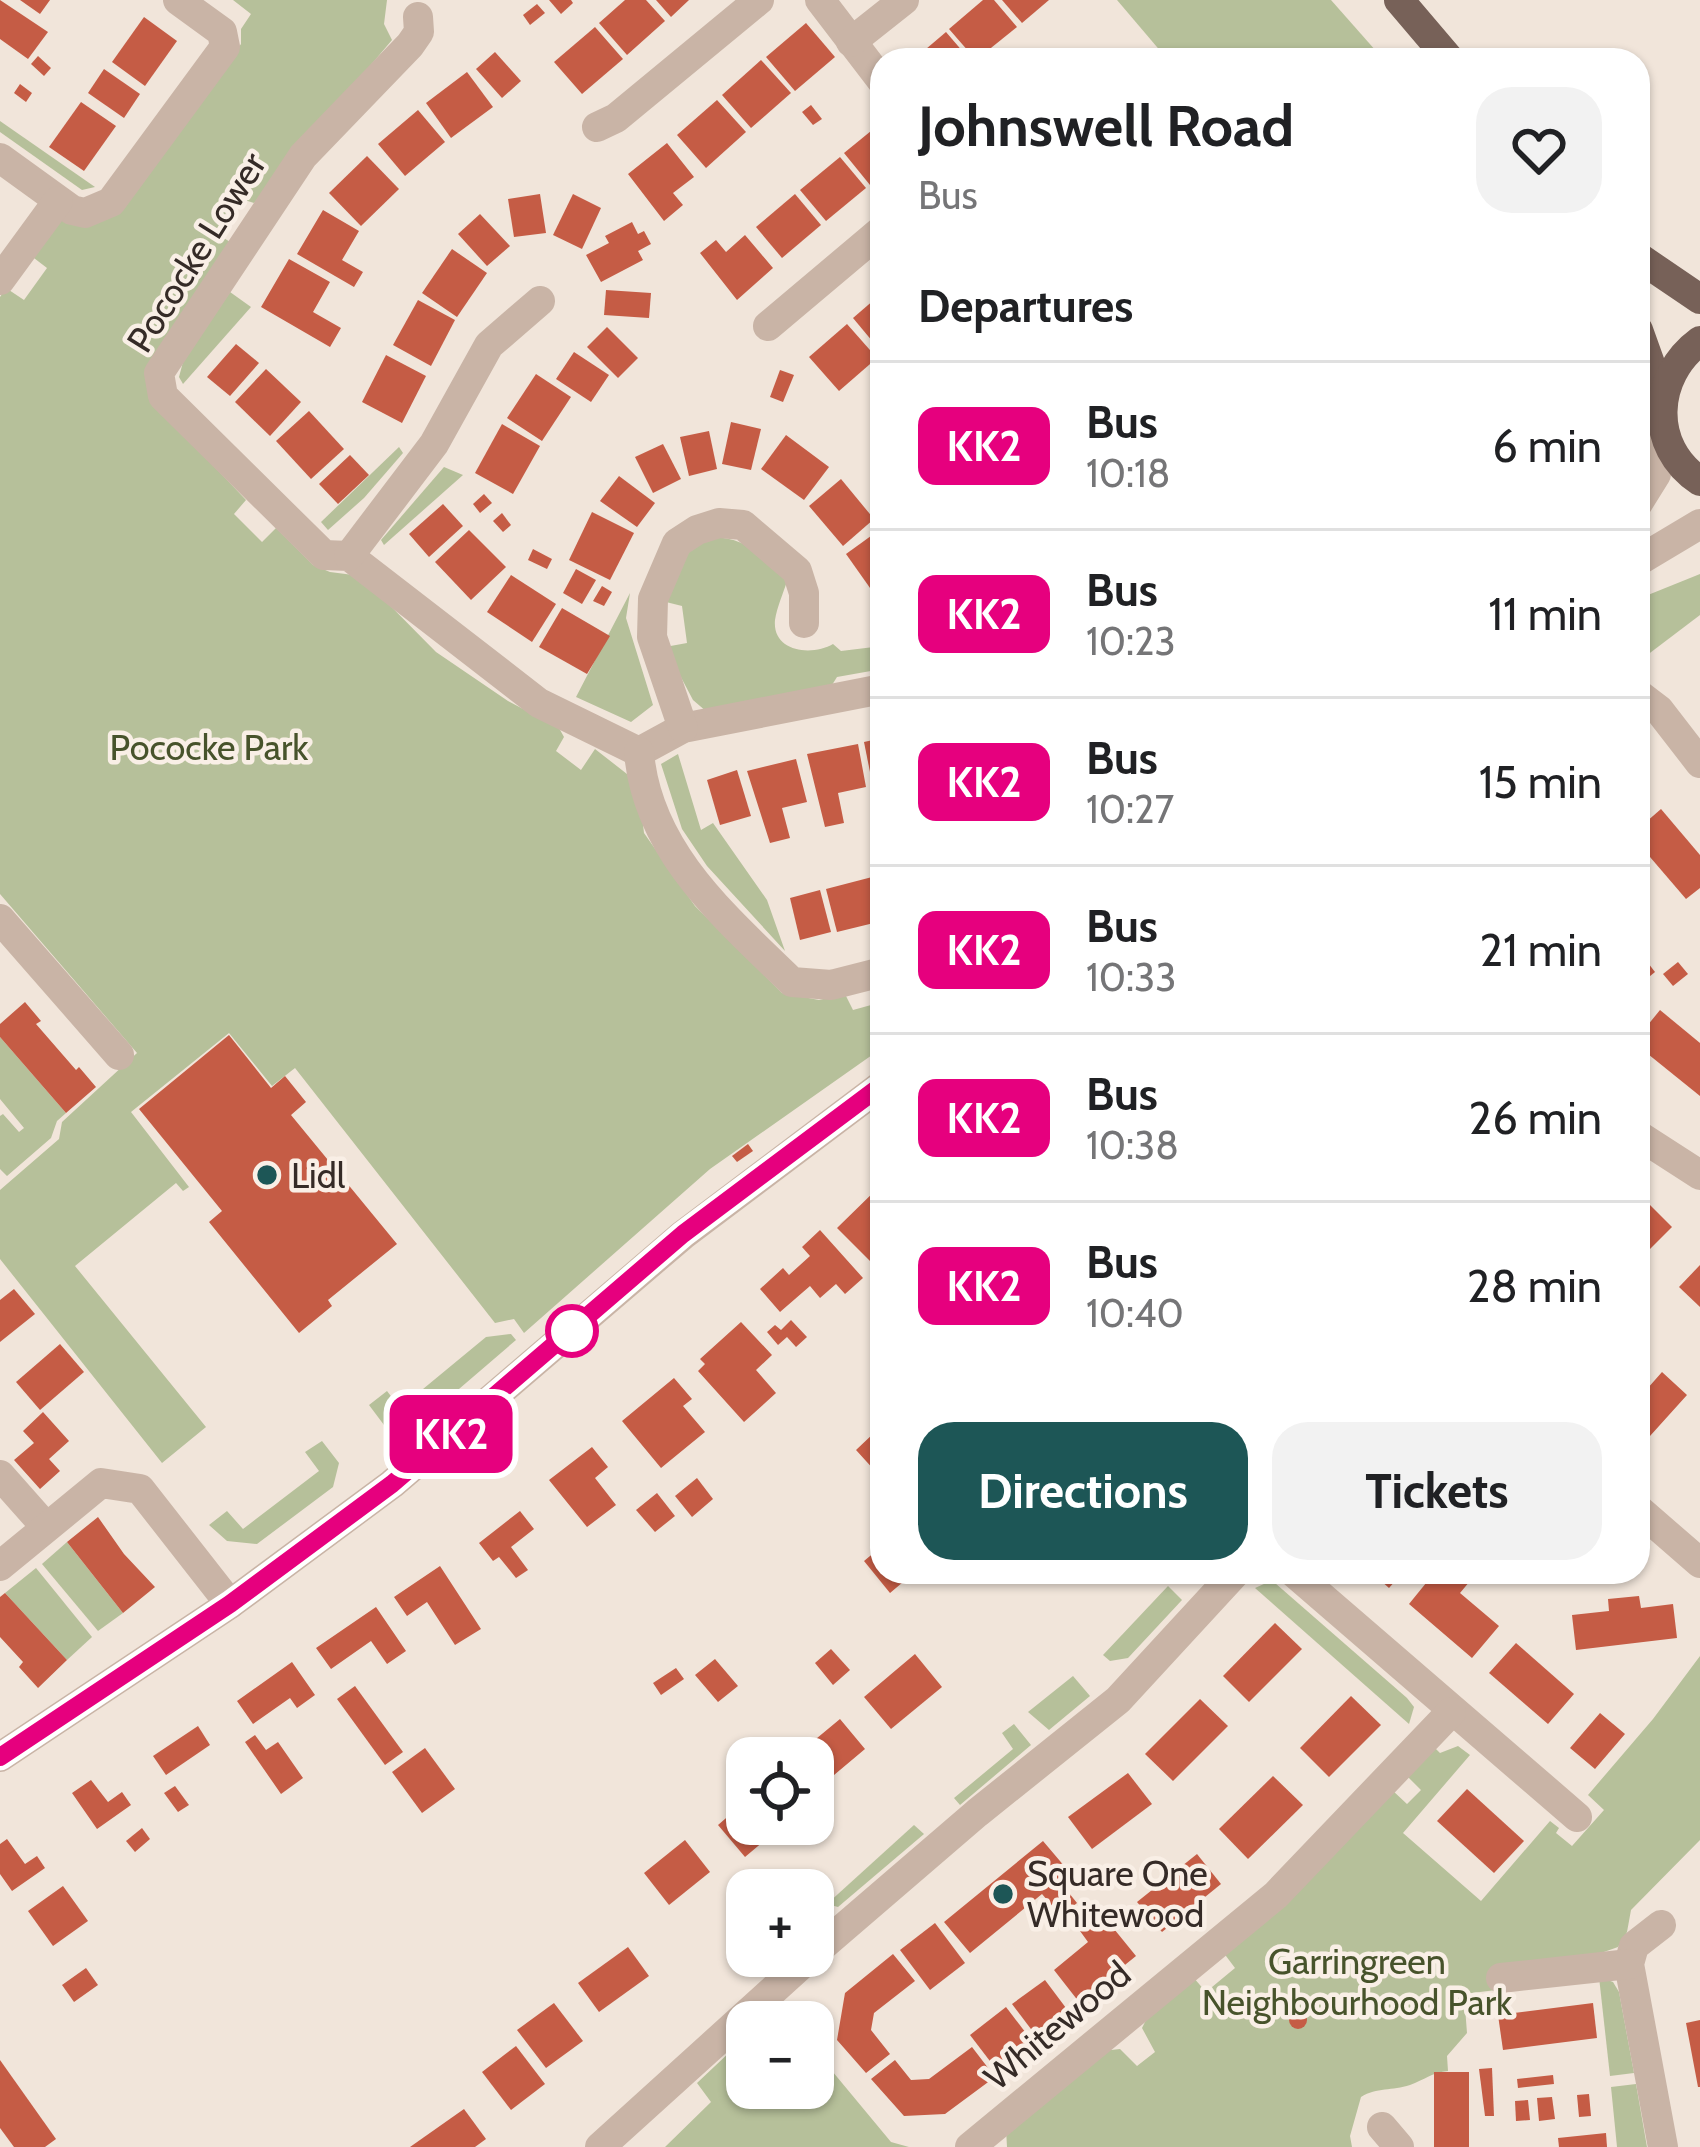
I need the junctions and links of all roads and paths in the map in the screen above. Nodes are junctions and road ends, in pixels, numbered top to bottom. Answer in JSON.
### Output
{"nodes":[{"id":1,"x":178,"y":0,"type":"edge"},
{"id":2,"x":759,"y":0,"type":"edge"},
{"id":3,"x":820,"y":0,"type":"edge"},
{"id":4,"x":904,"y":0,"type":"edge"},
{"id":5,"x":1399,"y":0,"type":"edge"},
{"id":6,"x":418,"y":17,"type":"dead end"},
{"id":7,"x":850,"y":41,"type":"junction"},
{"id":8,"x":1440,"y":48,"type":"edge"},
{"id":9,"x":870,"y":66,"type":"edge"},
{"id":10,"x":615,"y":126,"type":"dead end"},
{"id":11,"x":0,"y":158,"type":"edge"},
{"id":12,"x":58,"y":201,"type":"junction"},
{"id":13,"x":870,"y":239,"type":"edge"},
{"id":14,"x":1650,"y":265,"type":"edge"},
{"id":15,"x":0,"y":280,"type":"edge"},
{"id":16,"x":1700,"y":299,"type":"edge"},
{"id":17,"x":540,"y":301,"type":"dead end"},
{"id":18,"x":773,"y":310,"type":"dead end"},
{"id":19,"x":1700,"y":341,"type":"edge"},
{"id":20,"x":1650,"y":364,"type":"edge"},
{"id":21,"x":1662,"y":397,"type":"junction"},
{"id":22,"x":1662,"y":428,"type":"junction"},
{"id":23,"x":1700,"y":482,"type":"edge"},
{"id":24,"x":1650,"y":483,"type":"edge"},
{"id":25,"x":1700,"y":524,"type":"edge"},
{"id":26,"x":1650,"y":554,"type":"edge"},
{"id":27,"x":350,"y":556,"type":"junction"},
{"id":28,"x":804,"y":623,"type":"dead end"},
{"id":29,"x":870,"y":691,"type":"edge"},
{"id":30,"x":1650,"y":703,"type":"edge"},
{"id":31,"x":683,"y":728,"type":"junction"},
{"id":32,"x":639,"y":752,"type":"junction"},
{"id":33,"x":1700,"y":763,"type":"edge"},
{"id":34,"x":1,"y":923,"type":"edge"},
{"id":35,"x":870,"y":975,"type":"edge"},
{"id":36,"x":119,"y":1055,"type":"dead end"},
{"id":37,"x":870,"y":1093,"type":"edge"},
{"id":38,"x":1650,"y":1143,"type":"edge"},
{"id":39,"x":1700,"y":1175,"type":"edge"},
{"id":40,"x":0,"y":1475,"type":"edge"},
{"id":41,"x":1650,"y":1519,"type":"edge"},
{"id":42,"x":46,"y":1527,"type":"junction"},
{"id":43,"x":1700,"y":1563,"type":"edge"},
{"id":44,"x":0,"y":1566,"type":"edge"},
{"id":45,"x":1225,"y":1584,"type":"edge"},
{"id":46,"x":1307,"y":1584,"type":"edge"},
{"id":47,"x":230,"y":1604,"type":"junction"},
{"id":48,"x":1451,"y":1712,"type":"junction"},
{"id":49,"x":0,"y":1756,"type":"edge"},
{"id":50,"x":1576,"y":1816,"type":"dead end"},
{"id":51,"x":1661,"y":1925,"type":"dead end"},
{"id":52,"x":834,"y":1936,"type":"edge"},
{"id":53,"x":1629,"y":1964,"type":"junction"},
{"id":54,"x":788,"y":1977,"type":"edge"},
{"id":55,"x":1501,"y":1978,"type":"dead end"},
{"id":56,"x":600,"y":2147,"type":"edge"},
{"id":57,"x":970,"y":2147,"type":"edge"},
{"id":58,"x":1663,"y":2147,"type":"edge"}],
"edges":[{"from":1,"to":12,"type":"street"},
{"from":2,"to":10,"type":"street"},
{"from":3,"to":7,"type":"street"},
{"from":4,"to":7,"type":"street"},
{"from":5,"to":8,"type":"main road"},
{"from":6,"to":27,"type":"street","name":"Pococke Lower"},
{"from":7,"to":9,"type":"street"},
{"from":11,"to":12,"type":"street"},
{"from":12,"to":15,"type":"street"},
{"from":13,"to":18,"type":"street"},
{"from":14,"to":16,"type":"main road"},
{"from":17,"to":27,"type":"street"},
{"from":19,"to":21,"type":"main road"},
{"from":20,"to":21,"type":"main road"},
{"from":21,"to":22,"type":"main road"},
{"from":22,"to":23,"type":"main road"},
{"from":22,"to":24,"type":"street"},
{"from":25,"to":26,"type":"street"},
{"from":27,"to":32,"type":"street","name":"Pococke Lower"},
{"from":28,"to":31,"type":"street"},
{"from":29,"to":31,"type":"street"},
{"from":30,"to":33,"type":"street"},
{"from":31,"to":32,"type":"street"},
{"from":32,"to":35,"type":"street"},
{"from":34,"to":36,"type":"street"},
{"from":37,"to":47,"type":"street"},
{"from":38,"to":39,"type":"street"},
{"from":40,"to":42,"type":"street"},
{"from":41,"to":43,"type":"street"},
{"from":42,"to":44,"type":"street"},
{"from":42,"to":47,"type":"street"},
{"from":45,"to":52,"type":"street"},
{"from":46,"to":48,"type":"street"},
{"from":47,"to":49,"type":"street"},
{"from":48,"to":50,"type":"street"},
{"from":48,"to":57,"type":"street","name":"Whitewood"},
{"from":51,"to":53,"type":"street"},
{"from":53,"to":55,"type":"street"},
{"from":53,"to":58,"type":"street"},
{"from":54,"to":56,"type":"street"}]}
